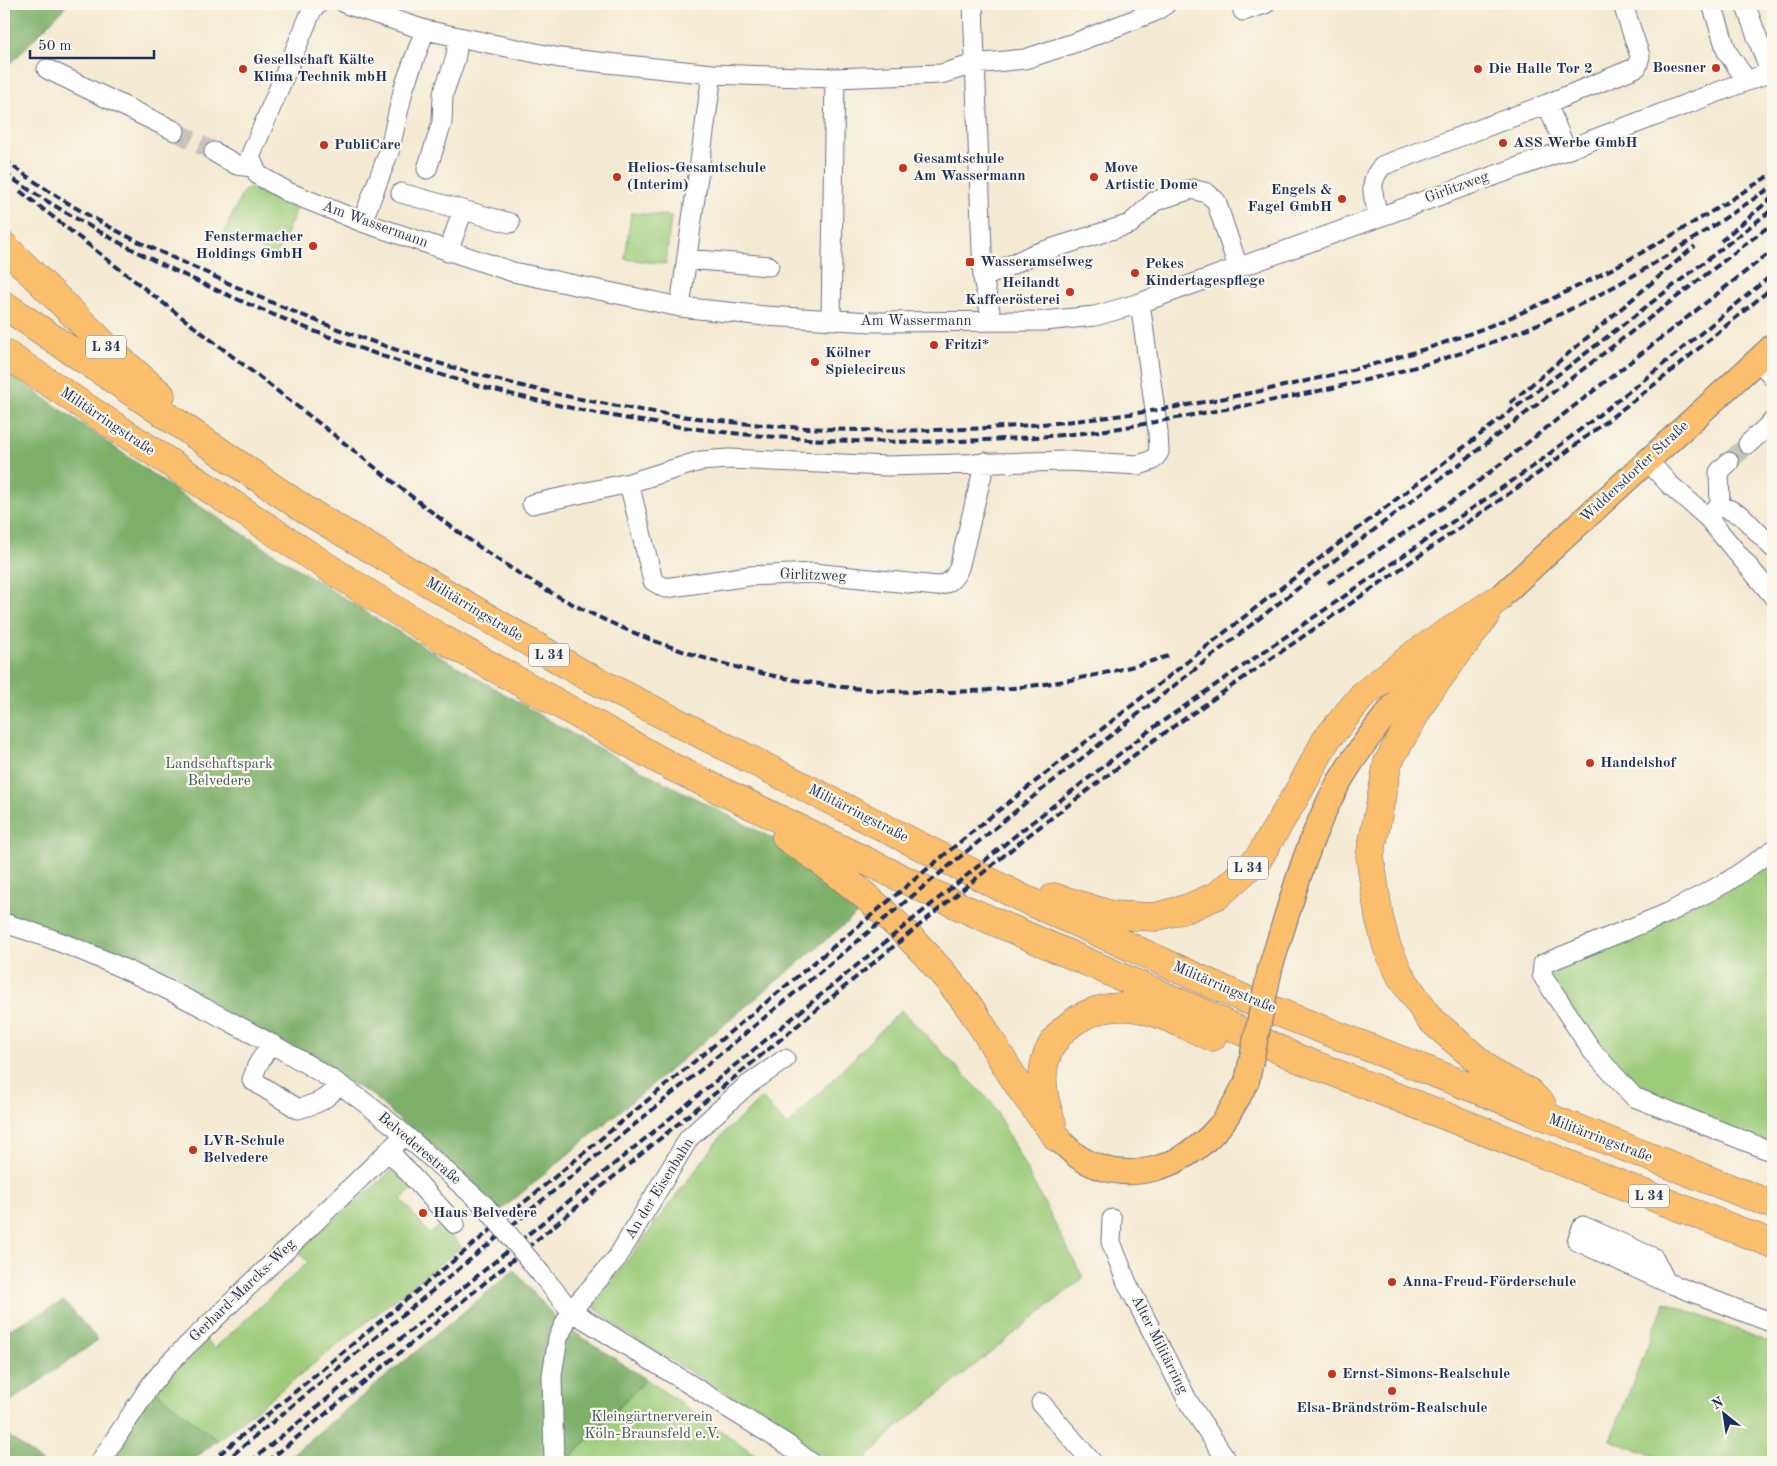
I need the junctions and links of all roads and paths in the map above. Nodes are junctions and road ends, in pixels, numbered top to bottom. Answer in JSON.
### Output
{"nodes":[{"id":1,"x":318,"y":4,"type":"edge"},
{"id":2,"x":346,"y":4,"type":"edge"},
{"id":3,"x":973,"y":4,"type":"edge"},
{"id":4,"x":1166,"y":4,"type":"edge"},
{"id":5,"x":1265,"y":4,"type":"edge"},
{"id":6,"x":1712,"y":4,"type":"edge"},
{"id":7,"x":1745,"y":4,"type":"edge"},
{"id":8,"x":1243,"y":11,"type":"dead end"},
{"id":9,"x":1625,"y":11,"type":"dead end"},
{"id":10,"x":425,"y":30,"type":"junction"},
{"id":11,"x":459,"y":37,"type":"junction"},
{"id":12,"x":974,"y":64,"type":"junction"},
{"id":13,"x":47,"y":69,"type":"dead end"},
{"id":14,"x":1772,"y":72,"type":"edge"},
{"id":15,"x":712,"y":74,"type":"junction"},
{"id":16,"x":835,"y":78,"type":"junction"},
{"id":17,"x":1747,"y":81,"type":"junction"},
{"id":18,"x":1547,"y":104,"type":"junction"},
{"id":19,"x":176,"y":131,"type":"tunnel mouth"},
{"id":20,"x":1566,"y":150,"type":"junction"},
{"id":21,"x":214,"y":152,"type":"tunnel mouth"},
{"id":22,"x":252,"y":167,"type":"junction"},
{"id":23,"x":427,"y":169,"type":"dead end"},
{"id":24,"x":401,"y":193,"type":"dead end"},
{"id":25,"x":463,"y":210,"type":"junction"},
{"id":26,"x":1379,"y":217,"type":"junction"},
{"id":27,"x":362,"y":222,"type":"junction"},
{"id":28,"x":510,"y":223,"type":"dead end"},
{"id":29,"x":4,"y":246,"type":"edge"},
{"id":30,"x":448,"y":252,"type":"junction"},
{"id":31,"x":687,"y":259,"type":"junction"},
{"id":32,"x":769,"y":266,"type":"dead end"},
{"id":33,"x":1238,"y":268,"type":"junction"},
{"id":34,"x":983,"y":278,"type":"junction"},
{"id":35,"x":1140,"y":302,"type":"junction"},
{"id":36,"x":4,"y":305,"type":"edge"},
{"id":37,"x":680,"y":307,"type":"junction"},
{"id":38,"x":831,"y":320,"type":"junction"},
{"id":39,"x":992,"y":321,"type":"junction"},
{"id":40,"x":4,"y":353,"type":"edge"},
{"id":41,"x":1768,"y":361,"type":"edge"},
{"id":42,"x":1773,"y":421,"type":"edge"},
{"id":43,"x":1748,"y":444,"type":"tunnel mouth"},
{"id":44,"x":211,"y":447,"type":"junction"},
{"id":45,"x":1648,"y":460,"type":"junction"},
{"id":46,"x":985,"y":462,"type":"junction"},
{"id":47,"x":1729,"y":462,"type":"tunnel mouth"},
{"id":48,"x":629,"y":483,"type":"junction"},
{"id":49,"x":532,"y":504,"type":"dead end"},
{"id":50,"x":1713,"y":511,"type":"junction"},
{"id":51,"x":1773,"y":548,"type":"edge"},
{"id":52,"x":1770,"y":586,"type":"edge"},
{"id":53,"x":1498,"y":599,"type":"junction"},
{"id":54,"x":672,"y":767,"type":"junction"},
{"id":55,"x":902,"y":837,"type":"junction"},
{"id":56,"x":1773,"y":850,"type":"edge"},
{"id":57,"x":4,"y":923,"type":"edge"},
{"id":58,"x":270,"y":1044,"type":"junction"},
{"id":59,"x":1297,"y":1058,"type":"junction"},
{"id":60,"x":785,"y":1060,"type":"dead end"},
{"id":61,"x":338,"y":1084,"type":"junction"},
{"id":62,"x":1561,"y":1124,"type":"junction"},
{"id":63,"x":405,"y":1135,"type":"junction"},
{"id":64,"x":1058,"y":1138,"type":"junction"},
{"id":65,"x":390,"y":1152,"type":"junction"},
{"id":66,"x":1773,"y":1152,"type":"edge"},
{"id":67,"x":1773,"y":1205,"type":"edge"},
{"id":68,"x":1112,"y":1219,"type":"dead end"},
{"id":69,"x":455,"y":1224,"type":"dead end"},
{"id":70,"x":1773,"y":1244,"type":"edge"},
{"id":71,"x":1666,"y":1282,"type":"dead end"},
{"id":72,"x":571,"y":1311,"type":"junction"},
{"id":73,"x":1773,"y":1323,"type":"edge"},
{"id":74,"x":1041,"y":1403,"type":"dead end"},
{"id":75,"x":1085,"y":1460,"type":"edge"},
{"id":76,"x":100,"y":1462,"type":"edge"},
{"id":77,"x":554,"y":1462,"type":"edge"},
{"id":78,"x":810,"y":1462,"type":"edge"},
{"id":79,"x":1228,"y":1462,"type":"edge"}],
"edges":[{"from":1,"to":22,"type":"street"},
{"from":2,"to":10,"type":"street"},
{"from":3,"to":12,"type":"street"},
{"from":4,"to":12,"type":"street"},
{"from":5,"to":8,"type":"street"},
{"from":6,"to":17,"type":"street"},
{"from":7,"to":14,"type":"street"},
{"from":9,"to":18,"type":"street"},
{"from":10,"to":11,"type":"street"},
{"from":10,"to":27,"type":"street"},
{"from":11,"to":15,"type":"street"},
{"from":11,"to":23,"type":"street"},
{"from":12,"to":16,"type":"street"},
{"from":12,"to":34,"type":"street","name":"Am Wassermann"},
{"from":13,"to":19,"type":"street"},
{"from":14,"to":17,"type":"street","name":"Girlitzweg"},
{"from":15,"to":16,"type":"street"},
{"from":15,"to":31,"type":"street"},
{"from":16,"to":38,"type":"street"},
{"from":17,"to":20,"type":"street","name":"Girlitzweg"},
{"from":18,"to":20,"type":"street"},
{"from":18,"to":26,"type":"street"},
{"from":20,"to":26,"type":"street","name":"Girlitzweg"},
{"from":21,"to":22,"type":"street"},
{"from":22,"to":27,"type":"street","name":"Am Wassermann"},
{"from":24,"to":25,"type":"street"},
{"from":25,"to":28,"type":"street"},
{"from":25,"to":30,"type":"street"},
{"from":26,"to":33,"type":"street","name":"Girlitzweg"},
{"from":27,"to":30,"type":"street","name":"Am Wassermann"},
{"from":29,"to":44,"type":"highway","number":"L 34"},
{"from":30,"to":37,"type":"street","name":"Am Wassermann"},
{"from":31,"to":32,"type":"street"},
{"from":31,"to":37,"type":"street"},
{"from":33,"to":34,"type":"street"},
{"from":33,"to":35,"type":"street","name":"Girlitzweg"},
{"from":34,"to":39,"type":"street","name":"Am Wassermann"},
{"from":35,"to":39,"type":"street","name":"Girlitzweg"},
{"from":35,"to":46,"type":"street"},
{"from":36,"to":44,"type":"highway","name":"Militärringstraße","number":"L 34"},
{"from":37,"to":38,"type":"street","name":"Am Wassermann"},
{"from":38,"to":39,"type":"street","name":"Am Wassermann"},
{"from":40,"to":54,"type":"highway","name":"Militärringstraße","number":"L 34"},
{"from":41,"to":45,"type":"main road","name":"Widdersdorfer Straße","number":"L 34"},
{"from":42,"to":43,"type":"street"},
{"from":44,"to":55,"type":"highway","name":"Militärringstraße","number":"L 34"},
{"from":45,"to":50,"type":"street"},
{"from":45,"to":53,"type":"main road","name":"Widdersdorfer Straße","number":"L 34"},
{"from":46,"to":48,"type":"street"},
{"from":46,"to":48,"type":"street","name":"Girlitzweg"},
{"from":47,"to":50,"type":"street"},
{"from":48,"to":49,"type":"street"},
{"from":50,"to":51,"type":"street"},
{"from":50,"to":52,"type":"street"},
{"from":53,"to":55,"type":"highway","number":"L 34"},
{"from":53,"to":62,"type":"highway","number":"L 34"},
{"from":53,"to":64,"type":"main road","number":"L 34","bridge":true},
{"from":54,"to":59,"type":"highway","name":"Militärringstraße","number":"L 34"},
{"from":54,"to":64,"type":"highway","number":"L 34"},
{"from":55,"to":62,"type":"highway","name":"Militärringstraße","number":"L 34"},
{"from":56,"to":66,"type":"street"},
{"from":57,"to":58,"type":"street","name":"Belvederestraße"},
{"from":58,"to":61,"type":"street","name":"Belvederestraße"},
{"from":58,"to":61,"type":"street"},
{"from":59,"to":64,"type":"highway","number":"L 34"},
{"from":59,"to":70,"type":"highway","name":"Militärringstraße","number":"L 34"},
{"from":60,"to":72,"type":"street","name":"An der Eisenbahn"},
{"from":61,"to":63,"type":"street","name":"Belvederestraße"},
{"from":62,"to":67,"type":"highway","name":"Militärringstraße","number":"L 34"},
{"from":63,"to":65,"type":"street","name":"Gerhard-Marcks-Weg"},
{"from":63,"to":72,"type":"street","name":"Belvederestraße","bridge":true},
{"from":65,"to":69,"type":"street"},
{"from":65,"to":76,"type":"street","name":"Gerhard-Marcks-Weg"},
{"from":68,"to":79,"type":"street","name":"Alter Militärring"},
{"from":71,"to":73,"type":"street"},
{"from":72,"to":77,"type":"street","name":"An der Eisenbahn"},
{"from":72,"to":78,"type":"street","name":"Belvederestraße"},
{"from":74,"to":75,"type":"street"}]}
